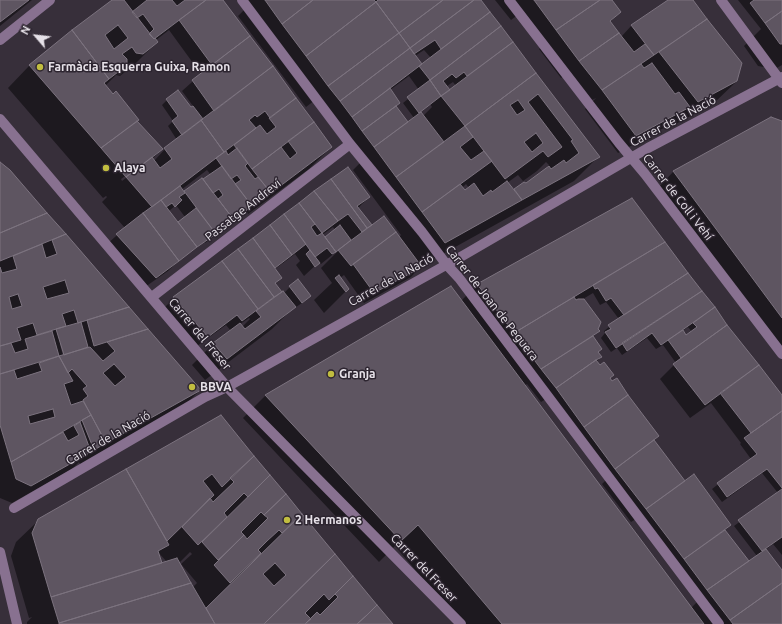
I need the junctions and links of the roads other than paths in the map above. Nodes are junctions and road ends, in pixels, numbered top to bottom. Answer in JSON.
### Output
{"nodes":[{"id":1,"x":50,"y":0,"type":"edge"},
{"id":2,"x":242,"y":0,"type":"edge"},
{"id":3,"x":509,"y":0,"type":"edge"},
{"id":4,"x":721,"y":0,"type":"edge"},
{"id":5,"x":0,"y":40,"type":"edge"},
{"id":6,"x":781,"y":80,"type":"edge"},
{"id":7,"x":0,"y":119,"type":"edge"},
{"id":8,"x":350,"y":144,"type":"junction"},
{"id":9,"x":631,"y":158,"type":"junction"},
{"id":10,"x":446,"y":264,"type":"junction"},
{"id":11,"x":152,"y":297,"type":"junction"},
{"id":12,"x":782,"y":354,"type":"edge"},
{"id":13,"x":227,"y":387,"type":"junction"},
{"id":14,"x":14,"y":508,"type":"dead end"},
{"id":15,"x":0,"y":552,"type":"edge"},
{"id":16,"x":17,"y":624,"type":"edge"},
{"id":17,"x":460,"y":624,"type":"edge"},
{"id":18,"x":719,"y":624,"type":"edge"}],
"edges":[{"from":1,"to":5,"type":"street"},
{"from":2,"to":8,"type":"street","name":"Carrer de Joan de Peguera"},
{"from":3,"to":9,"type":"street","name":"Carrer de Coll i Vehí"},
{"from":4,"to":6,"type":"street"},
{"from":6,"to":9,"type":"street","name":"Carrer de la Nació"},
{"from":7,"to":11,"type":"street","name":"Carrer del Freser"},
{"from":8,"to":10,"type":"street","name":"Carrer de Joan de Peguera"},
{"from":8,"to":11,"type":"street","name":"Passatge Andreví"},
{"from":9,"to":10,"type":"street","name":"Carrer de la Nació"},
{"from":9,"to":12,"type":"street","name":"Carrer de Coll i Vehí"},
{"from":10,"to":13,"type":"street","name":"Carrer de la Nació"},
{"from":10,"to":18,"type":"street","name":"Carrer de Joan de Peguera"},
{"from":11,"to":13,"type":"street","name":"Carrer del Freser"},
{"from":13,"to":14,"type":"street","name":"Carrer de la Nació"},
{"from":13,"to":17,"type":"street","name":"Carrer del Freser"},
{"from":15,"to":16,"type":"street"}]}
